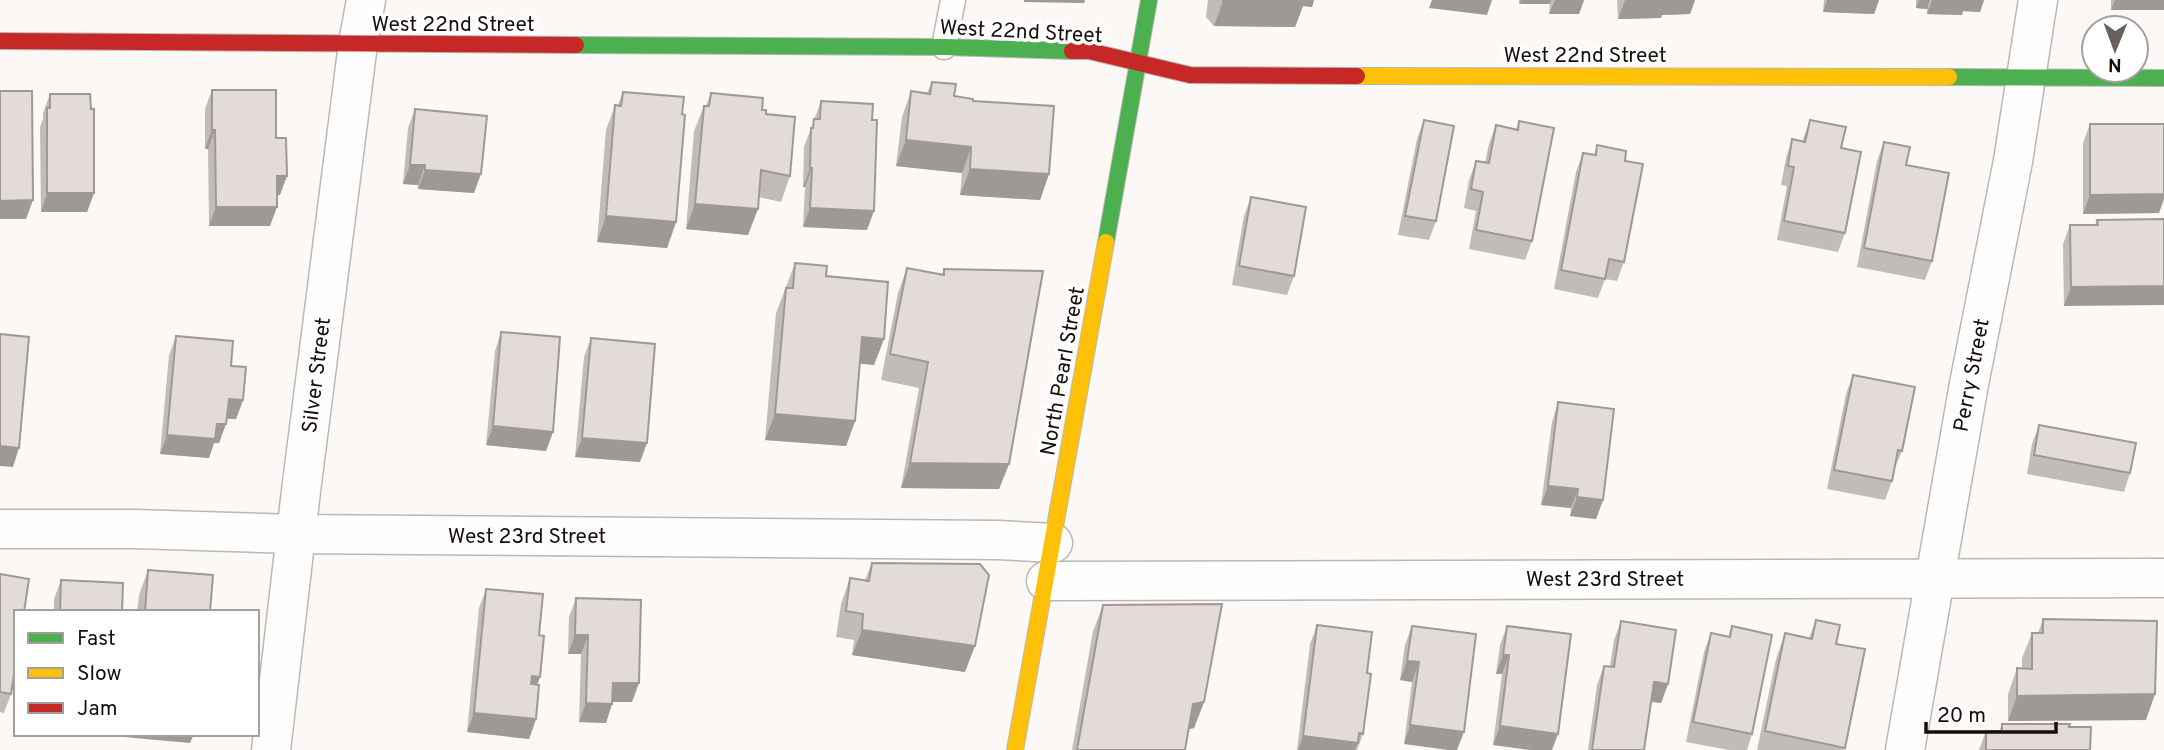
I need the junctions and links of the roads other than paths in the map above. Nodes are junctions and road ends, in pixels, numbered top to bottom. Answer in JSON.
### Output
{"nodes":[{"id":1,"x":366,"y":0,"type":"edge"},
{"id":2,"x":953,"y":0,"type":"edge"},
{"id":3,"x":1149,"y":0,"type":"edge"},
{"id":4,"x":2038,"y":0,"type":"edge"},
{"id":5,"x":0,"y":41,"type":"edge"},
{"id":6,"x":358,"y":44,"type":"junction"},
{"id":7,"x":944,"y":47,"type":"junction"},
{"id":8,"x":1138,"y":63,"type":"junction"},
{"id":9,"x":2164,"y":78,"type":"edge"},
{"id":10,"x":2026,"y":79,"type":"junction"},
{"id":11,"x":0,"y":528,"type":"edge"},
{"id":12,"x":295,"y":534,"type":"junction"},
{"id":13,"x":1053,"y":543,"type":"junction"},
{"id":14,"x":2164,"y":578,"type":"edge"},
{"id":15,"x":1934,"y":579,"type":"junction"},
{"id":16,"x":1046,"y":581,"type":"junction"},
{"id":17,"x":271,"y":750,"type":"edge"},
{"id":18,"x":1015,"y":750,"type":"edge"},
{"id":19,"x":1905,"y":750,"type":"edge"}],
"edges":[{"from":1,"to":6,"type":"street","name":"Silver Street"},
{"from":2,"to":7,"type":"lane"},
{"from":3,"to":8,"type":"street","name":"North Pearl Street"},
{"from":4,"to":10,"type":"street","name":"Perry Street"},
{"from":5,"to":6,"type":"street","name":"West 22nd Street"},
{"from":6,"to":7,"type":"street","name":"West 22nd Street"},
{"from":6,"to":12,"type":"street","name":"Silver Street"},
{"from":7,"to":8,"type":"street","name":"West 22nd Street"},
{"from":8,"to":10,"type":"street","name":"West 22nd Street"},
{"from":8,"to":13,"type":"street","name":"North Pearl Street"},
{"from":9,"to":10,"type":"street","name":"West 22nd Street"},
{"from":10,"to":15,"type":"street","name":"Perry Street"},
{"from":11,"to":12,"type":"street","name":"West 23rd Street"},
{"from":12,"to":13,"type":"street","name":"West 23rd Street"},
{"from":12,"to":17,"type":"street","name":"Silver Street"},
{"from":13,"to":16,"type":"street","name":"North Pearl Street"},
{"from":14,"to":15,"type":"street","name":"West 23rd Street"},
{"from":15,"to":16,"type":"street","name":"West 23rd Street"},
{"from":15,"to":19,"type":"street","name":"Perry Street"},
{"from":16,"to":18,"type":"street","name":"North Pearl Street"}]}
